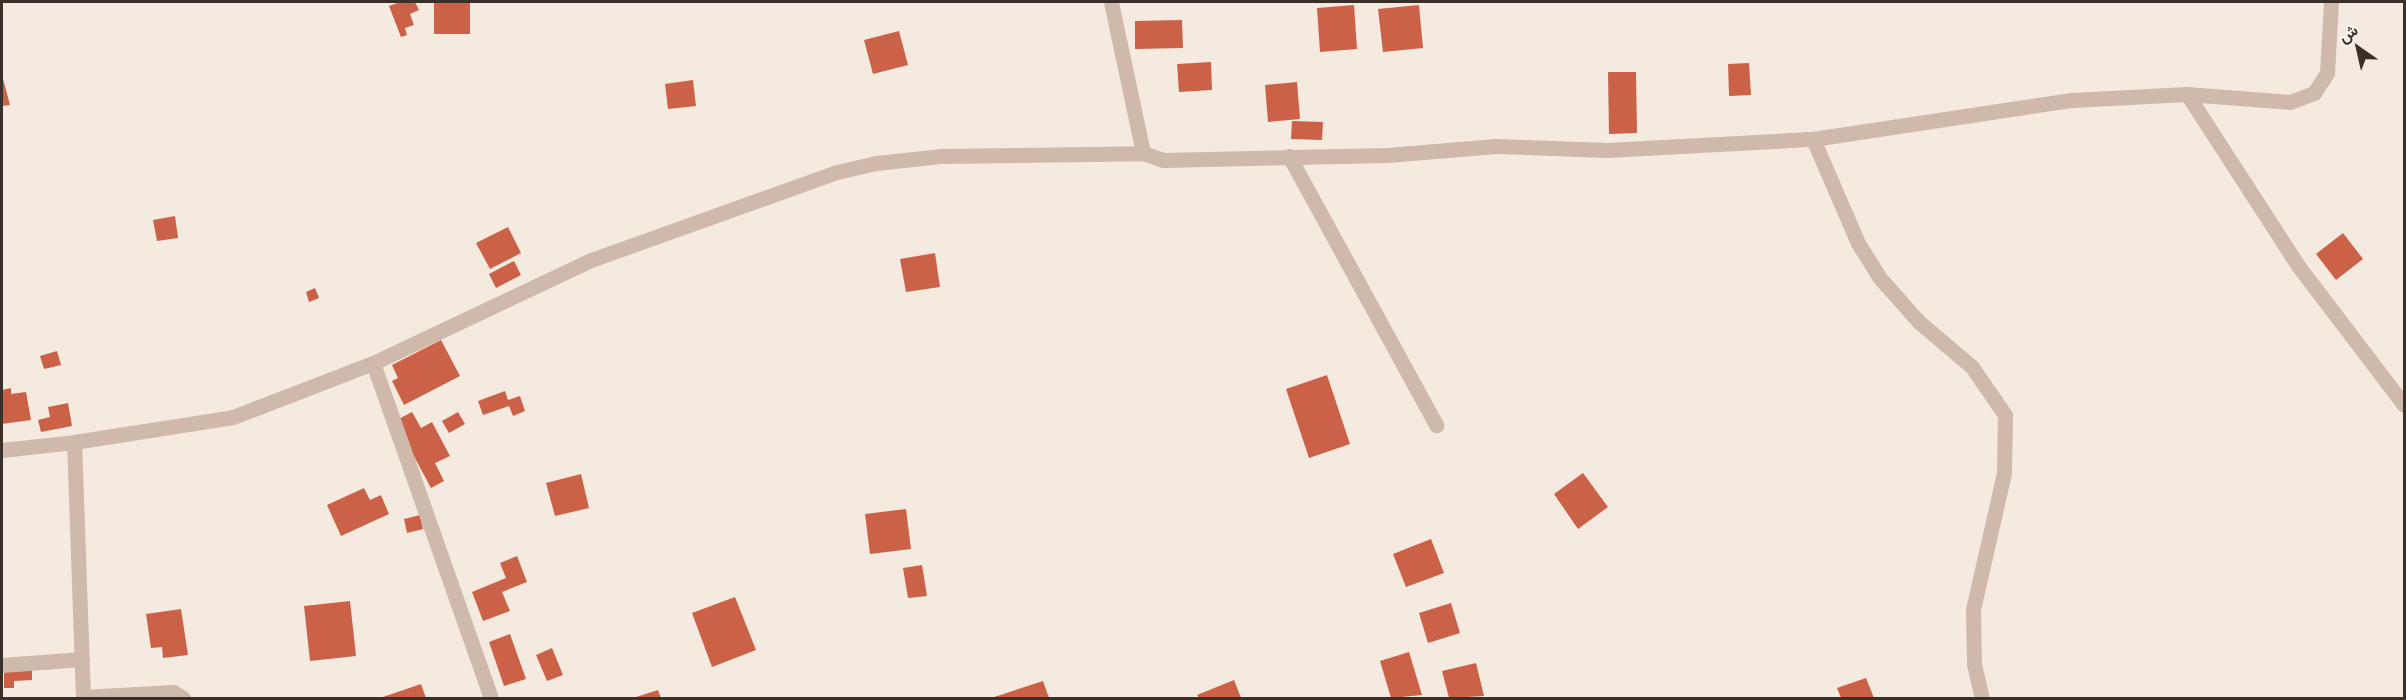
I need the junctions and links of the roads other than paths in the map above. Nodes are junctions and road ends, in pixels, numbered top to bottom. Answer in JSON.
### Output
{"nodes":[{"id":1,"x":1112,"y":2,"type":"edge"},
{"id":2,"x":2331,"y":2,"type":"edge"},
{"id":3,"x":2187,"y":94,"type":"junction"},
{"id":4,"x":1813,"y":139,"type":"junction"},
{"id":5,"x":1143,"y":153,"type":"junction"},
{"id":6,"x":1289,"y":156,"type":"junction"},
{"id":7,"x":373,"y":363,"type":"junction"},
{"id":8,"x":2404,"y":405,"type":"edge"},
{"id":9,"x":1436,"y":426,"type":"dead end"},
{"id":10,"x":74,"y":442,"type":"junction"},
{"id":11,"x":2,"y":450,"type":"edge"},
{"id":12,"x":82,"y":659,"type":"junction"},
{"id":13,"x":2,"y":664,"type":"edge"},
{"id":14,"x":83,"y":698,"type":"edge"},
{"id":15,"x":183,"y":699,"type":"edge"},
{"id":16,"x":491,"y":699,"type":"edge"},
{"id":17,"x":1982,"y":699,"type":"edge"}],
"edges":[{"from":1,"to":5,"type":"street"},
{"from":2,"to":3,"type":"street"},
{"from":3,"to":4,"type":"street"},
{"from":3,"to":8,"type":"street"},
{"from":4,"to":6,"type":"street"},
{"from":4,"to":17,"type":"street"},
{"from":5,"to":6,"type":"street"},
{"from":5,"to":7,"type":"street"},
{"from":6,"to":9,"type":"street"},
{"from":7,"to":10,"type":"street"},
{"from":7,"to":16,"type":"street"},
{"from":10,"to":11,"type":"street"},
{"from":10,"to":12,"type":"street"},
{"from":12,"to":13,"type":"street"},
{"from":12,"to":14,"type":"street"},
{"from":14,"to":15,"type":"street"}]}
